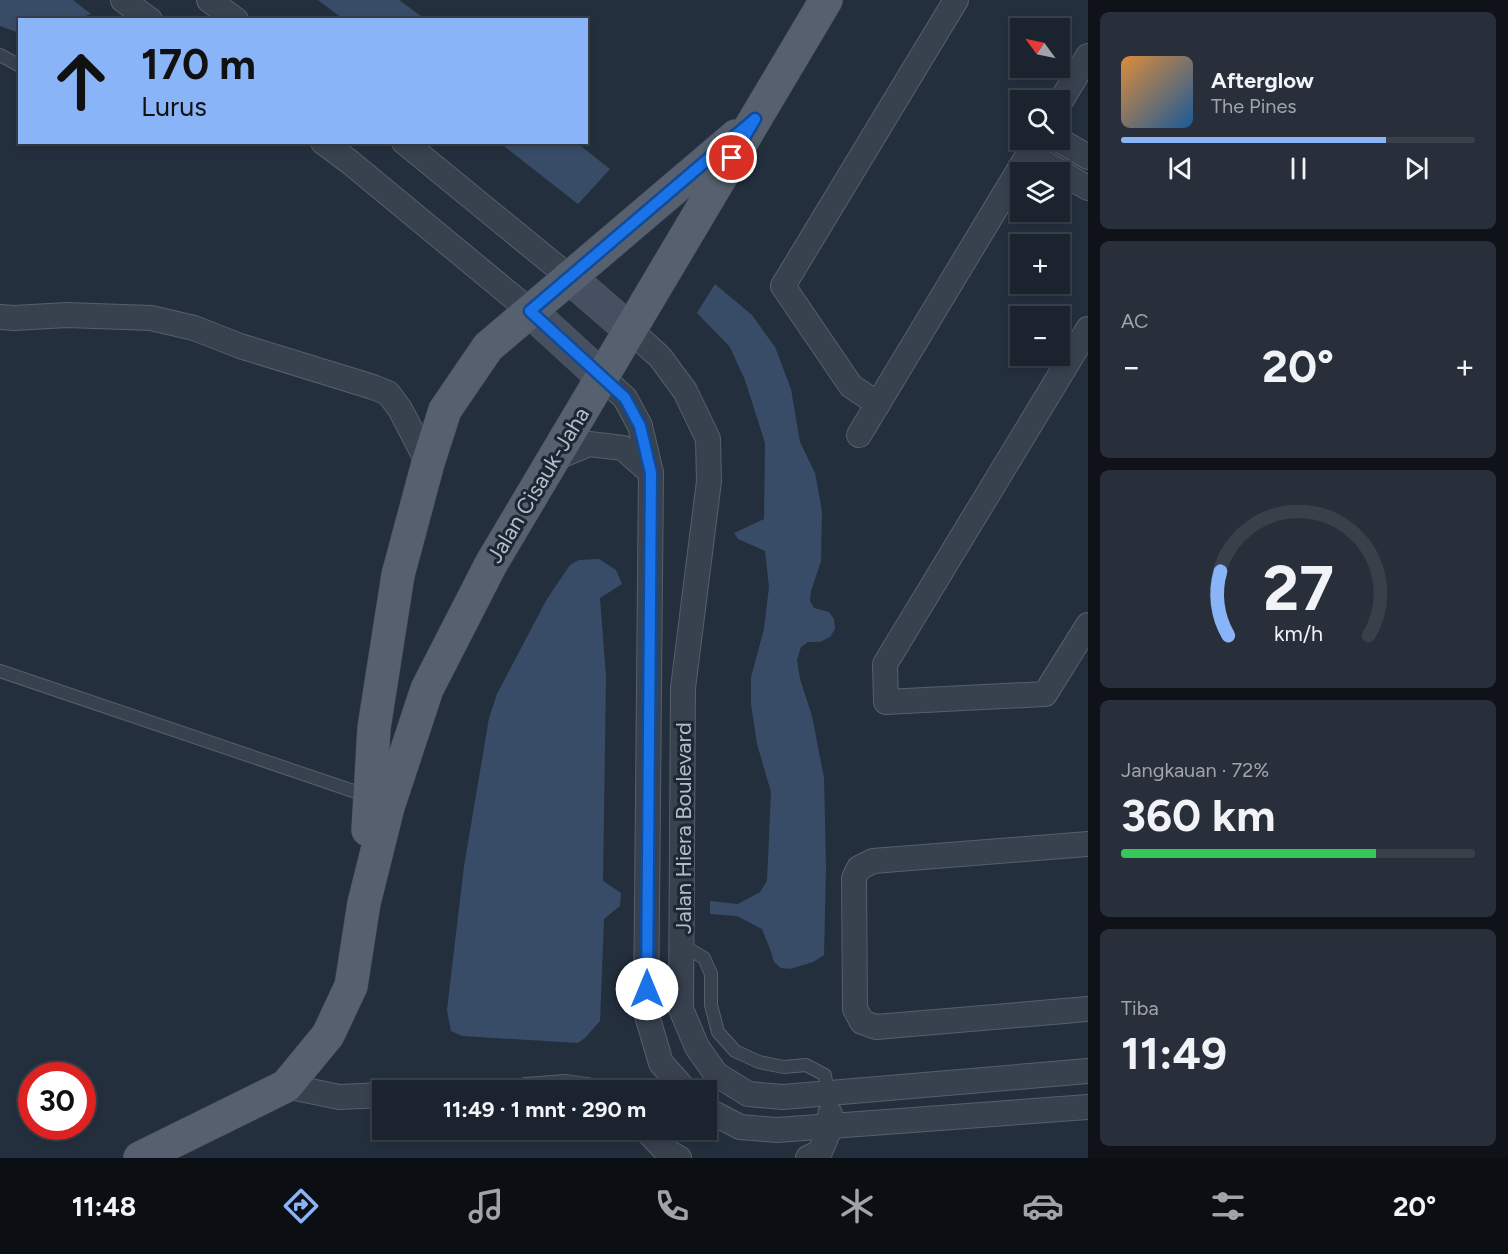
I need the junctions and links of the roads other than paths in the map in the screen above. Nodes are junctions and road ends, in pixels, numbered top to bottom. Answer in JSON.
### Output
{"nodes":[{"id":1,"x":123,"y":0,"type":"edge"},
{"id":2,"x":209,"y":0,"type":"edge"},
{"id":3,"x":826,"y":0,"type":"edge"},
{"id":4,"x":956,"y":0,"type":"edge"},
{"id":5,"x":147,"y":18,"type":"edge"},
{"id":6,"x":233,"y":18,"type":"edge"},
{"id":7,"x":0,"y":55,"type":"edge"},
{"id":8,"x":1088,"y":56,"type":"edge"},
{"id":9,"x":18,"y":65,"type":"edge"},
{"id":10,"x":1067,"y":90,"type":"edge"},
{"id":11,"x":755,"y":119,"type":"junction"},
{"id":12,"x":326,"y":144,"type":"edge"},
{"id":13,"x":406,"y":144,"type":"edge"},
{"id":14,"x":1070,"y":146,"type":"edge"},
{"id":15,"x":1031,"y":150,"type":"edge"},
{"id":16,"x":1037,"y":150,"type":"edge"},
{"id":17,"x":1088,"y":157,"type":"edge"},
{"id":18,"x":1088,"y":188,"type":"edge"},
{"id":19,"x":569,"y":278,"type":"junction"},
{"id":20,"x":530,"y":311,"type":"junction"},
{"id":21,"x":0,"y":317,"type":"edge"},
{"id":22,"x":1088,"y":329,"type":"edge"},
{"id":23,"x":630,"y":330,"type":"junction"},
{"id":24,"x":602,"y":377,"type":"junction"},
{"id":25,"x":878,"y":404,"type":"junction"},
{"id":26,"x":859,"y":435,"type":"dead end"},
{"id":27,"x":553,"y":459,"type":"junction"},
{"id":28,"x":428,"y":462,"type":"junction"},
{"id":29,"x":651,"y":473,"type":"junction"},
{"id":30,"x":1088,"y":625,"type":"edge"},
{"id":31,"x":0,"y":671,"type":"edge"},
{"id":32,"x":370,"y":796,"type":"junction"},
{"id":33,"x":1088,"y":844,"type":"edge"},
{"id":34,"x":364,"y":903,"type":"junction"},
{"id":35,"x":682,"y":945,"type":"junction"},
{"id":36,"x":1088,"y":1009,"type":"edge"},
{"id":37,"x":1088,"y":1071,"type":"edge"},
{"id":38,"x":676,"y":1080,"type":"edge"},
{"id":39,"x":286,"y":1086,"type":"junction"},
{"id":40,"x":828,"y":1094,"type":"junction"},
{"id":41,"x":372,"y":1095,"type":"edge"},
{"id":42,"x":1088,"y":1107,"type":"edge"},
{"id":43,"x":717,"y":1115,"type":"edge"},
{"id":44,"x":831,"y":1126,"type":"junction"},
{"id":45,"x":656,"y":1140,"type":"edge"},
{"id":46,"x":140,"y":1158,"type":"edge"},
{"id":47,"x":679,"y":1158,"type":"edge"},
{"id":48,"x":808,"y":1158,"type":"edge"}],
"edges":[{"from":1,"to":5,"type":"street"},
{"from":2,"to":6,"type":"street"},
{"from":3,"to":11,"type":"main road","name":"Jalan Cisauk-Jaha"},
{"from":4,"to":25,"type":"street"},
{"from":7,"to":9,"type":"lane"},
{"from":8,"to":10,"type":"street"},
{"from":11,"to":19,"type":"main road"},
{"from":11,"to":23,"type":"main road","name":"Jalan Cisauk-Jaha"},
{"from":12,"to":20,"type":"street"},
{"from":13,"to":19,"type":"street"},
{"from":14,"to":17,"type":"street"},
{"from":15,"to":25,"type":"street"},
{"from":16,"to":18,"type":"street"},
{"from":19,"to":20,"type":"main road"},
{"from":19,"to":23,"type":"main road"},
{"from":20,"to":24,"type":"main road"},
{"from":20,"to":28,"type":"main road"},
{"from":21,"to":28,"type":"street"},
{"from":22,"to":30,"type":"street"},
{"from":23,"to":24,"type":"main road","name":"Jalan Cisauk-Jaha"},
{"from":23,"to":35,"type":"street","name":"Jalan Hiera Boulevard"},
{"from":24,"to":27,"type":"main road","name":"Jalan Cisauk-Jaha"},
{"from":24,"to":29,"type":"street","name":"Jalan Hiera Boulevard"},
{"from":25,"to":26,"type":"street"},
{"from":27,"to":29,"type":"street"},
{"from":27,"to":34,"type":"main road","name":"Jalan Cisauk-Jaha"},
{"from":28,"to":32,"type":"main road"},
{"from":29,"to":38,"type":"street","name":"Jalan Hiera Boulevard"},
{"from":31,"to":32,"type":"lane"},
{"from":32,"to":34,"type":"main road"},
{"from":33,"to":36,"type":"street"},
{"from":34,"to":39,"type":"main road"},
{"from":35,"to":40,"type":"lane"},
{"from":35,"to":40,"type":"street","name":"Jalan Hiera Boulevard"},
{"from":37,"to":40,"type":"street","name":"Jalan Hiera Boulevard"},
{"from":39,"to":41,"type":"street"},
{"from":39,"to":46,"type":"main road"},
{"from":40,"to":44,"type":"street"},
{"from":42,"to":44,"type":"street"},
{"from":43,"to":44,"type":"street"},
{"from":44,"to":48,"type":"street"},
{"from":45,"to":47,"type":"street"}]}
